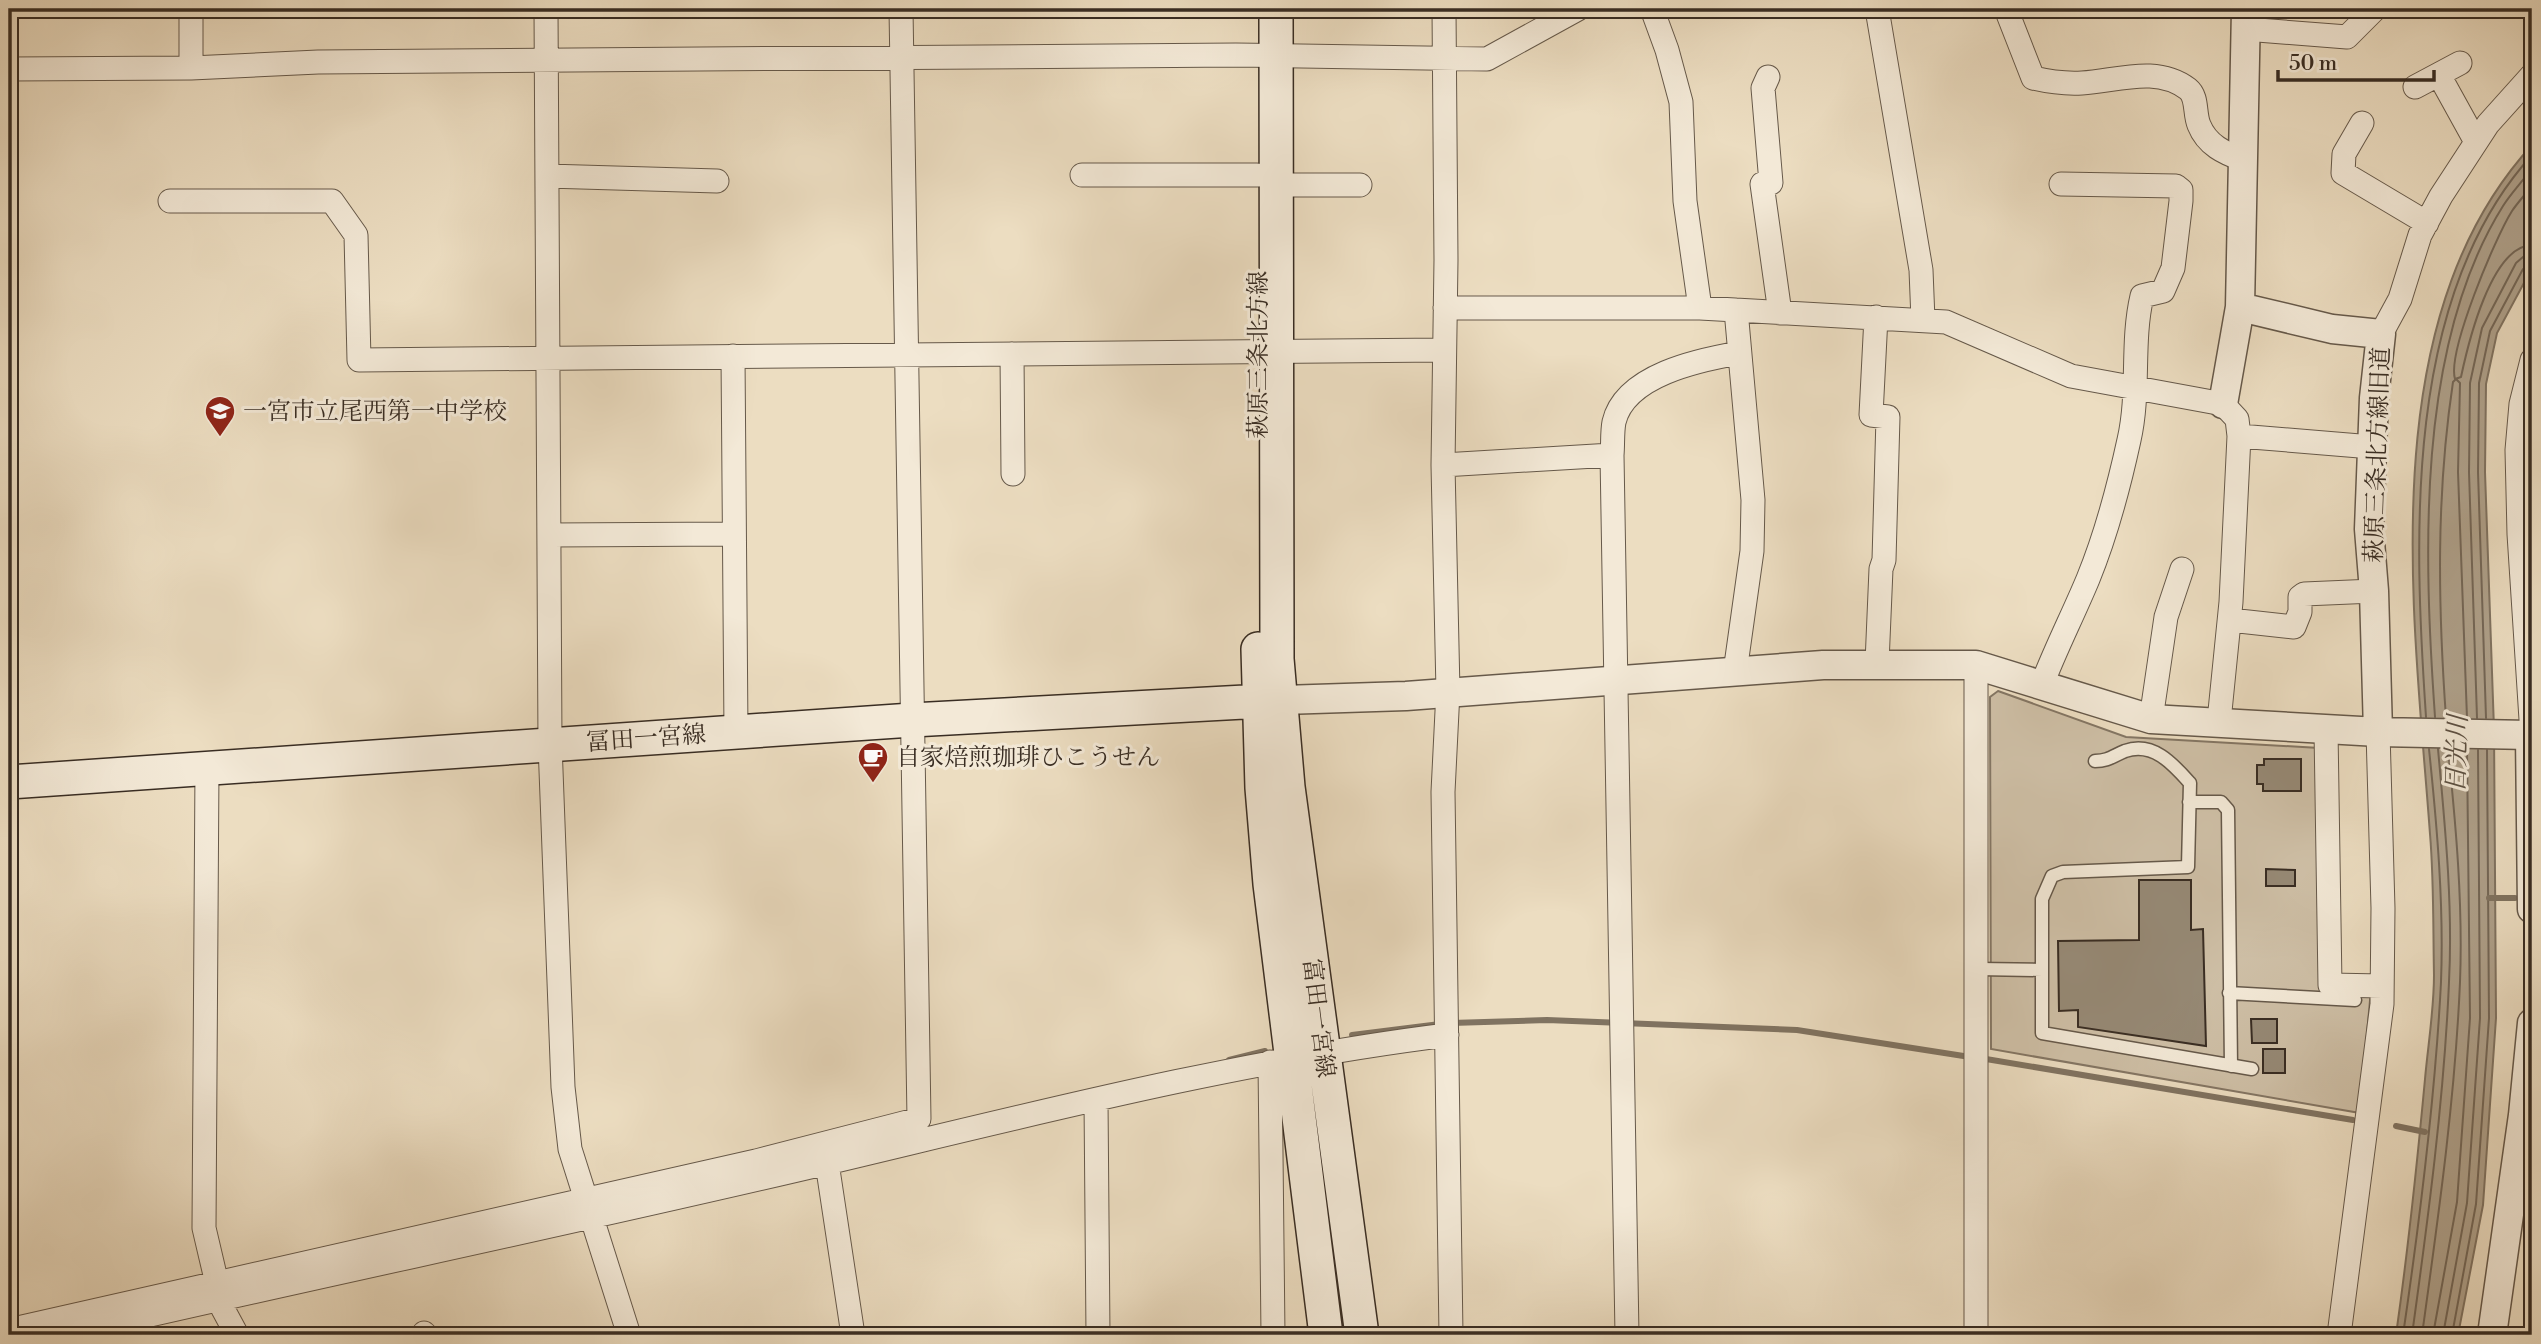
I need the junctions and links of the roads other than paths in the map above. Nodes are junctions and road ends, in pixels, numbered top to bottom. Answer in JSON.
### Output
{"nodes":[{"id":1,"x":191,"y":9,"type":"edge"},
{"id":2,"x":546,"y":9,"type":"edge"},
{"id":3,"x":901,"y":9,"type":"edge"},
{"id":4,"x":1256,"y":9,"type":"edge"},
{"id":5,"x":1276,"y":9,"type":"edge"},
{"id":6,"x":1444,"y":9,"type":"edge"},
{"id":7,"x":1578,"y":9,"type":"edge"},
{"id":8,"x":1652,"y":9,"type":"edge"},
{"id":9,"x":1877,"y":9,"type":"edge"},
{"id":10,"x":2006,"y":9,"type":"edge"},
{"id":11,"x":2375,"y":9,"type":"edge"},
{"id":12,"x":2245,"y":19,"type":"edge"},
{"id":13,"x":1266,"y":56,"type":"junction"},
{"id":14,"x":901,"y":59,"type":"junction"},
{"id":15,"x":1445,"y":59,"type":"junction"},
{"id":16,"x":546,"y":62,"type":"junction"},
{"id":17,"x":2460,"y":64,"type":"dead end"},
{"id":18,"x":191,"y":68,"type":"junction"},
{"id":19,"x":9,"y":69,"type":"edge"},
{"id":20,"x":2439,"y":75,"type":"junction"},
{"id":21,"x":2532,"y":75,"type":"edge"},
{"id":22,"x":1768,"y":77,"type":"dead end"},
{"id":23,"x":2415,"y":87,"type":"dead end"},
{"id":24,"x":2362,"y":123,"type":"dead end"},
{"id":25,"x":2476,"y":142,"type":"junction"},
{"id":26,"x":2244,"y":160,"type":"junction"},
{"id":27,"x":1082,"y":175,"type":"dead end"},
{"id":28,"x":547,"y":176,"type":"junction"},
{"id":29,"x":1267,"y":180,"type":"junction"},
{"id":30,"x":717,"y":181,"type":"dead end"},
{"id":31,"x":2061,"y":184,"type":"dead end"},
{"id":32,"x":1360,"y":185,"type":"dead end"},
{"id":33,"x":170,"y":201,"type":"dead end"},
{"id":34,"x":2427,"y":223,"type":"junction"},
{"id":35,"x":2241,"y":307,"type":"junction"},
{"id":36,"x":1445,"y":309,"type":"junction"},
{"id":37,"x":1700,"y":309,"type":"junction"},
{"id":38,"x":1736,"y":310,"type":"junction"},
{"id":39,"x":1780,"y":313,"type":"junction"},
{"id":40,"x":1877,"y":317,"type":"junction"},
{"id":41,"x":1923,"y":320,"type":"junction"},
{"id":42,"x":2381,"y":334,"type":"junction"},
{"id":43,"x":1444,"y":350,"type":"junction"},
{"id":44,"x":1268,"y":352,"type":"junction"},
{"id":45,"x":1738,"y":353,"type":"junction"},
{"id":46,"x":1012,"y":354,"type":"junction"},
{"id":47,"x":908,"y":355,"type":"junction"},
{"id":48,"x":733,"y":356,"type":"junction"},
{"id":49,"x":550,"y":357,"type":"junction"},
{"id":50,"x":2532,"y":360,"type":"edge"},
{"id":51,"x":2136,"y":388,"type":"junction"},
{"id":52,"x":2224,"y":404,"type":"junction"},
{"id":53,"x":2526,"y":416,"type":"edge"},
{"id":54,"x":2239,"y":436,"type":"junction"},
{"id":55,"x":2372,"y":447,"type":"junction"},
{"id":56,"x":1612,"y":455,"type":"junction"},
{"id":57,"x":1443,"y":465,"type":"junction"},
{"id":58,"x":1013,"y":474,"type":"dead end"},
{"id":59,"x":734,"y":534,"type":"junction"},
{"id":60,"x":550,"y":535,"type":"junction"},
{"id":61,"x":2182,"y":569,"type":"dead end"},
{"id":62,"x":2374,"y":591,"type":"junction"},
{"id":63,"x":2230,"y":620,"type":"junction"},
{"id":64,"x":1877,"y":663,"type":"junction"},
{"id":65,"x":1976,"y":665,"type":"junction"},
{"id":66,"x":1735,"y":672,"type":"junction"},
{"id":67,"x":1615,"y":680,"type":"junction"},
{"id":68,"x":2041,"y":687,"type":"junction"},
{"id":69,"x":1448,"y":691,"type":"junction"},
{"id":70,"x":1270,"y":700,"type":"junction"},
{"id":71,"x":2151,"y":719,"type":"junction"},
{"id":72,"x":912,"y":720,"type":"junction"},
{"id":73,"x":2219,"y":721,"type":"junction"},
{"id":74,"x":2326,"y":730,"type":"junction"},
{"id":75,"x":736,"y":733,"type":"junction"},
{"id":76,"x":2378,"y":733,"type":"junction"},
{"id":77,"x":2531,"y":735,"type":"edge"},
{"id":78,"x":550,"y":744,"type":"junction"},
{"id":79,"x":2095,"y":761,"type":"dead end"},
{"id":80,"x":206,"y":767,"type":"junction"},
{"id":81,"x":9,"y":782,"type":"edge"},
{"id":82,"x":2189,"y":802,"type":"junction"},
{"id":83,"x":2532,"y":909,"type":"edge"},
{"id":84,"x":1978,"y":969,"type":"junction"},
{"id":85,"x":2042,"y":970,"type":"junction"},
{"id":86,"x":2382,"y":986,"type":"junction"},
{"id":87,"x":2229,"y":993,"type":"junction"},
{"id":88,"x":2355,"y":1000,"type":"dead end"},
{"id":89,"x":2532,"y":1023,"type":"edge"},
{"id":90,"x":1447,"y":1028,"type":"junction"},
{"id":91,"x":1295,"y":1058,"type":"junction"},
{"id":92,"x":2231,"y":1066,"type":"junction"},
{"id":93,"x":2252,"y":1069,"type":"dead end"},
{"id":94,"x":1096,"y":1100,"type":"junction"},
{"id":95,"x":827,"y":1163,"type":"junction"},
{"id":96,"x":588,"y":1208,"type":"junction"},
{"id":97,"x":218,"y":1292,"type":"junction"},
{"id":98,"x":9,"y":1330,"type":"edge"},
{"id":99,"x":63,"y":1335,"type":"edge"},
{"id":100,"x":237,"y":1335,"type":"edge"},
{"id":101,"x":629,"y":1335,"type":"edge"},
{"id":102,"x":853,"y":1335,"type":"edge"},
{"id":103,"x":1098,"y":1335,"type":"edge"},
{"id":104,"x":1273,"y":1335,"type":"edge"},
{"id":105,"x":1326,"y":1335,"type":"edge"},
{"id":106,"x":1362,"y":1335,"type":"edge"},
{"id":107,"x":1451,"y":1335,"type":"edge"},
{"id":108,"x":1627,"y":1335,"type":"edge"},
{"id":109,"x":1976,"y":1335,"type":"edge"},
{"id":110,"x":2339,"y":1335,"type":"edge"},
{"id":111,"x":2492,"y":1335,"type":"edge"}],
"edges":[{"from":1,"to":18,"type":"street"},
{"from":2,"to":16,"type":"street"},
{"from":3,"to":14,"type":"street"},
{"from":4,"to":13,"type":"main road","name":"萩原三条北方線"},
{"from":5,"to":13,"type":"main road","name":"萩原三条北方線"},
{"from":6,"to":15,"type":"street"},
{"from":7,"to":15,"type":"street"},
{"from":8,"to":37,"type":"street"},
{"from":9,"to":41,"type":"street"},
{"from":10,"to":26,"type":"street"},
{"from":11,"to":12,"type":"street"},
{"from":12,"to":26,"type":"street"},
{"from":13,"to":14,"type":"street"},
{"from":13,"to":15,"type":"street"},
{"from":13,"to":29,"type":"main road","name":"萩原三条北方線"},
{"from":14,"to":16,"type":"street"},
{"from":14,"to":47,"type":"street"},
{"from":15,"to":36,"type":"street"},
{"from":16,"to":18,"type":"street"},
{"from":16,"to":28,"type":"street"},
{"from":17,"to":20,"type":"street"},
{"from":18,"to":19,"type":"street"},
{"from":20,"to":23,"type":"street"},
{"from":20,"to":25,"type":"street"},
{"from":21,"to":25,"type":"street"},
{"from":22,"to":39,"type":"street"},
{"from":24,"to":34,"type":"street"},
{"from":25,"to":34,"type":"street"},
{"from":26,"to":35,"type":"street"},
{"from":27,"to":29,"type":"street"},
{"from":28,"to":30,"type":"street"},
{"from":28,"to":49,"type":"street"},
{"from":29,"to":32,"type":"street"},
{"from":29,"to":44,"type":"main road","name":"萩原三条北方線"},
{"from":31,"to":51,"type":"street"},
{"from":33,"to":49,"type":"street"},
{"from":34,"to":42,"type":"street"},
{"from":35,"to":42,"type":"street","name":"萩原三条北方線旧道"},
{"from":35,"to":52,"type":"street"},
{"from":36,"to":37,"type":"street"},
{"from":36,"to":43,"type":"street"},
{"from":37,"to":38,"type":"street"},
{"from":38,"to":39,"type":"street"},
{"from":38,"to":45,"type":"street"},
{"from":39,"to":40,"type":"street"},
{"from":40,"to":41,"type":"street"},
{"from":40,"to":64,"type":"street"},
{"from":41,"to":51,"type":"street"},
{"from":42,"to":55,"type":"street","name":"萩原三条北方線旧道"},
{"from":43,"to":44,"type":"street"},
{"from":43,"to":57,"type":"street"},
{"from":44,"to":46,"type":"street"},
{"from":44,"to":70,"type":"main road","name":"萩原三条北方線"},
{"from":45,"to":56,"type":"street"},
{"from":45,"to":66,"type":"street"},
{"from":46,"to":47,"type":"street"},
{"from":46,"to":58,"type":"street"},
{"from":47,"to":48,"type":"street"},
{"from":47,"to":72,"type":"street"},
{"from":48,"to":49,"type":"street"},
{"from":48,"to":59,"type":"street"},
{"from":49,"to":60,"type":"street"},
{"from":50,"to":53,"type":"street"},
{"from":51,"to":52,"type":"street"},
{"from":51,"to":68,"type":"street"},
{"from":52,"to":54,"type":"street"},
{"from":53,"to":77,"type":"street"},
{"from":54,"to":55,"type":"street"},
{"from":54,"to":63,"type":"street"},
{"from":55,"to":62,"type":"street","name":"萩原三条北方線旧道"},
{"from":56,"to":57,"type":"street"},
{"from":56,"to":67,"type":"street"},
{"from":57,"to":69,"type":"street"},
{"from":59,"to":60,"type":"street"},
{"from":59,"to":75,"type":"street"},
{"from":60,"to":78,"type":"street"},
{"from":61,"to":71,"type":"street"},
{"from":62,"to":63,"type":"street"},
{"from":62,"to":76,"type":"street","name":"萩原三条北方線旧道"},
{"from":63,"to":73,"type":"street"},
{"from":64,"to":65,"type":"street"},
{"from":64,"to":66,"type":"street"},
{"from":65,"to":68,"type":"street"},
{"from":65,"to":84,"type":"street"},
{"from":66,"to":67,"type":"street"},
{"from":67,"to":69,"type":"street"},
{"from":67,"to":108,"type":"street"},
{"from":68,"to":71,"type":"street"},
{"from":69,"to":70,"type":"street"},
{"from":69,"to":90,"type":"street"},
{"from":70,"to":72,"type":"main road","name":"冨田一宮線"},
{"from":70,"to":91,"type":"main road","name":"富田一宮線"},
{"from":71,"to":73,"type":"street"},
{"from":72,"to":75,"type":"main road","name":"冨田一宮線"},
{"from":72,"to":96,"type":"street"},
{"from":73,"to":74,"type":"street"},
{"from":74,"to":76,"type":"street"},
{"from":74,"to":86,"type":"street"},
{"from":75,"to":78,"type":"main road","name":"冨田一宮線"},
{"from":76,"to":77,"type":"street"},
{"from":76,"to":86,"type":"street"},
{"from":77,"to":83,"type":"street"},
{"from":78,"to":80,"type":"main road","name":"冨田一宮線"},
{"from":78,"to":96,"type":"street"},
{"from":79,"to":82,"type":"lane"},
{"from":80,"to":81,"type":"main road","name":"冨田一宮線"},
{"from":80,"to":97,"type":"street"},
{"from":82,"to":85,"type":"lane"},
{"from":82,"to":87,"type":"lane"},
{"from":84,"to":85,"type":"lane"},
{"from":84,"to":109,"type":"street"},
{"from":85,"to":92,"type":"lane"},
{"from":86,"to":110,"type":"street"},
{"from":87,"to":88,"type":"lane"},
{"from":87,"to":92,"type":"lane"},
{"from":89,"to":111,"type":"street"},
{"from":90,"to":91,"type":"street"},
{"from":90,"to":107,"type":"street"},
{"from":91,"to":94,"type":"street"},
{"from":91,"to":104,"type":"street"},
{"from":91,"to":105,"type":"main road","name":"富田一宮線"},
{"from":91,"to":106,"type":"main road","name":"富田一宮線"},
{"from":92,"to":93,"type":"lane"},
{"from":94,"to":95,"type":"street"},
{"from":94,"to":103,"type":"street"},
{"from":95,"to":96,"type":"street"},
{"from":95,"to":102,"type":"street"},
{"from":96,"to":97,"type":"street"},
{"from":96,"to":101,"type":"street"},
{"from":97,"to":98,"type":"street"},
{"from":97,"to":99,"type":"street"},
{"from":97,"to":100,"type":"street"}]}
